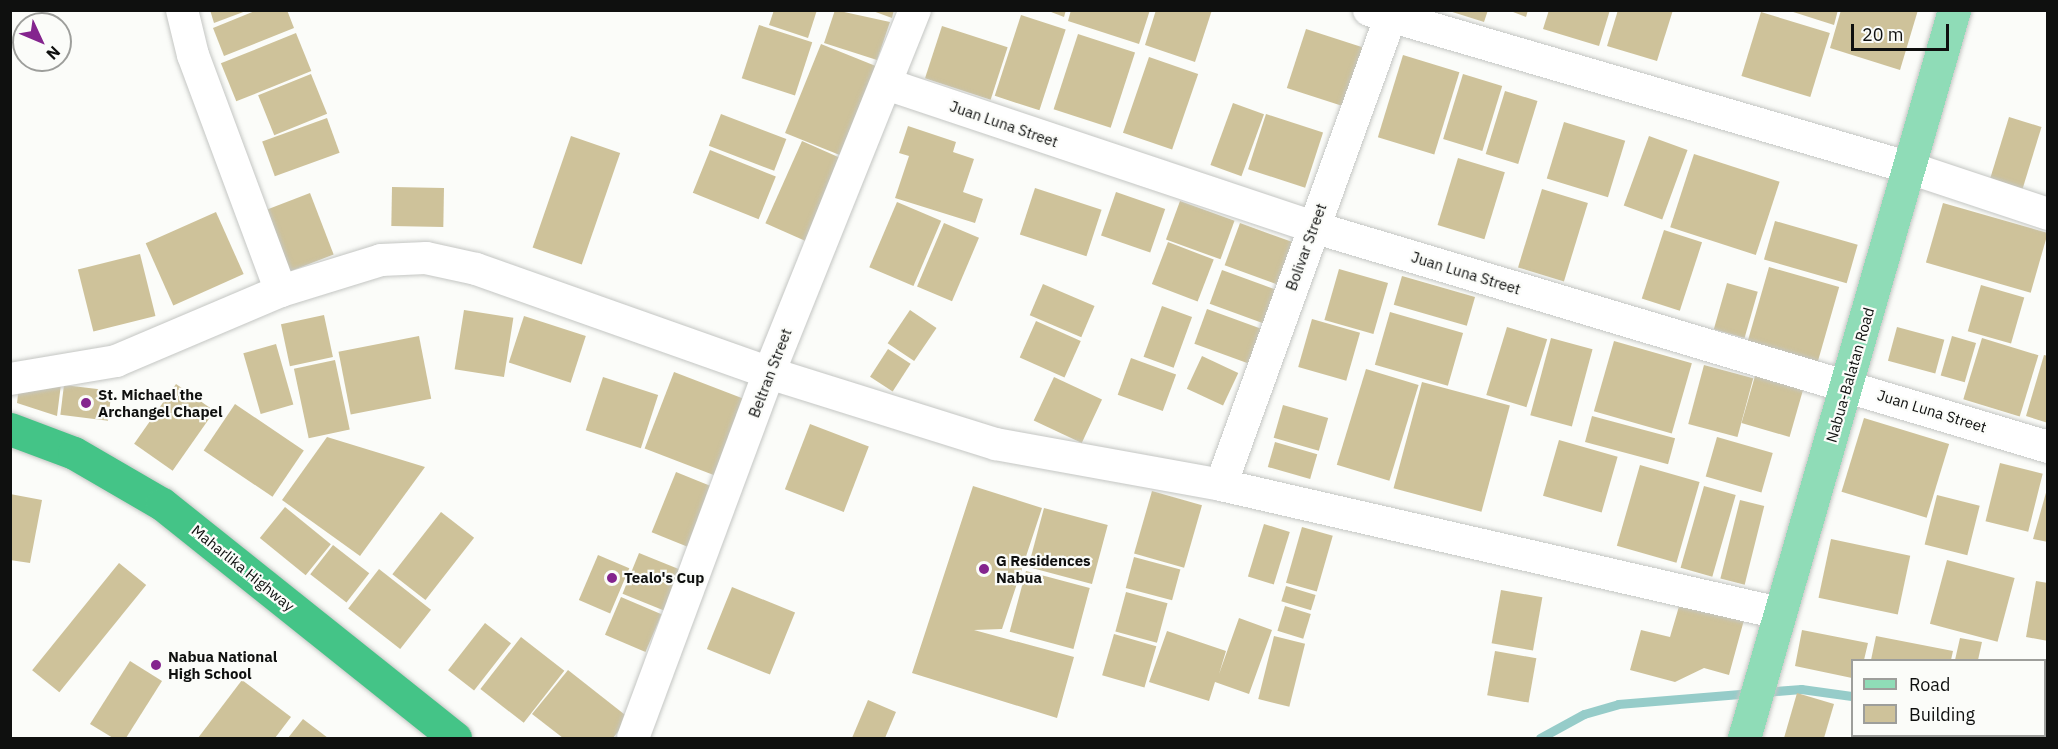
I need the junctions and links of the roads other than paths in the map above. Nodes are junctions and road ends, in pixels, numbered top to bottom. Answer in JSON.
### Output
{"nodes":[{"id":1,"x":182,"y":10,"type":"edge"},
{"id":2,"x":915,"y":10,"type":"edge"},
{"id":3,"x":1954,"y":10,"type":"edge"},
{"id":4,"x":1384,"y":12,"type":"edge"},
{"id":5,"x":889,"y":85,"type":"junction"},
{"id":6,"x":1907,"y":167,"type":"junction"},
{"id":7,"x":2048,"y":214,"type":"edge"},
{"id":8,"x":1313,"y":228,"type":"junction"},
{"id":9,"x":281,"y":291,"type":"junction"},
{"id":10,"x":769,"y":374,"type":"junction"},
{"id":11,"x":10,"y":379,"type":"edge"},
{"id":12,"x":1849,"y":384,"type":"junction"},
{"id":13,"x":10,"y":429,"type":"edge"},
{"id":14,"x":2048,"y":447,"type":"edge"},
{"id":15,"x":1221,"y":485,"type":"junction"},
{"id":16,"x":1779,"y":613,"type":"junction"},
{"id":17,"x":1747,"y":729,"type":"edge"},
{"id":18,"x":455,"y":738,"type":"edge"},
{"id":19,"x":633,"y":738,"type":"edge"}],
"edges":[{"from":1,"to":9,"type":"street"},
{"from":2,"to":5,"type":"street","name":"Beltran Street"},
{"from":3,"to":6,"type":"main road","name":"Nabua-Balatan Road"},
{"from":4,"to":6,"type":"street"},
{"from":4,"to":8,"type":"street","name":"Bolivar Street"},
{"from":5,"to":8,"type":"street","name":"Juan Luna Street"},
{"from":5,"to":10,"type":"street","name":"Beltran Street"},
{"from":6,"to":7,"type":"street"},
{"from":6,"to":12,"type":"main road","name":"Nabua-Balatan Road"},
{"from":8,"to":12,"type":"street","name":"Juan Luna Street"},
{"from":8,"to":15,"type":"street","name":"Bolivar Street"},
{"from":9,"to":10,"type":"street"},
{"from":9,"to":11,"type":"street"},
{"from":10,"to":15,"type":"street"},
{"from":10,"to":19,"type":"street","name":"Beltran Street"},
{"from":12,"to":14,"type":"street","name":"Juan Luna Street"},
{"from":12,"to":16,"type":"main road","name":"Nabua-Balatan Road"},
{"from":13,"to":18,"type":"highway","name":"Maharlika Highway"},
{"from":15,"to":16,"type":"street"},
{"from":16,"to":17,"type":"main road","name":"Nabua-Balatan Road"}]}
